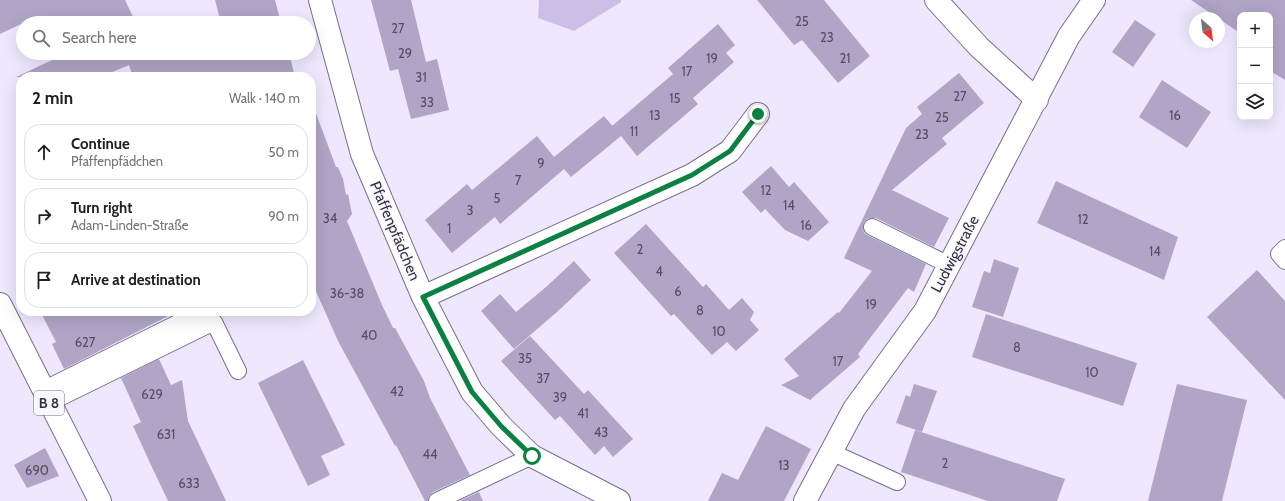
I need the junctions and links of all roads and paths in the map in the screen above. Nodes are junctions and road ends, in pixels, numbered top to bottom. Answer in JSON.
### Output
{"nodes":[{"id":1,"x":320,"y":0,"type":"edge"},
{"id":2,"x":936,"y":0,"type":"edge"},
{"id":3,"x":1094,"y":0,"type":"edge"},
{"id":4,"x":1037,"y":100,"type":"junction"},
{"id":5,"x":758,"y":114,"type":"dead end"},
{"id":6,"x":872,"y":227,"type":"dead end"},
{"id":7,"x":1285,"y":248,"type":"edge"},
{"id":8,"x":1285,"y":261,"type":"edge"},
{"id":9,"x":949,"y":266,"type":"junction"},
{"id":10,"x":423,"y":297,"type":"junction"},
{"id":11,"x":0,"y":304,"type":"edge"},
{"id":12,"x":193,"y":316,"type":"edge"},
{"id":13,"x":238,"y":371,"type":"dead end"},
{"id":14,"x":46,"y":397,"type":"junction"},
{"id":15,"x":831,"y":452,"type":"junction"},
{"id":16,"x":532,"y":456,"type":"junction"},
{"id":17,"x":897,"y":482,"type":"dead end"},
{"id":18,"x":100,"y":501,"type":"edge"},
{"id":19,"x":437,"y":501,"type":"edge"},
{"id":20,"x":619,"y":501,"type":"edge"},
{"id":21,"x":805,"y":501,"type":"edge"}],
"edges":[{"from":1,"to":10,"type":"street","name":"Pfaffenpfädchen"},
{"from":2,"to":4,"type":"street"},
{"from":3,"to":4,"type":"street","name":"Ludwigstraße"},
{"from":4,"to":9,"type":"street","name":"Ludwigstraße"},
{"from":5,"to":10,"type":"street"},
{"from":6,"to":9,"type":"lane"},
{"from":7,"to":8,"type":"lane"},
{"from":9,"to":15,"type":"street","name":"Ludwigstraße"},
{"from":10,"to":16,"type":"street","name":"Pfaffenpfädchen"},
{"from":11,"to":14,"type":"street","number":"B 8"},
{"from":12,"to":14,"type":"lane"},
{"from":13,"to":14,"type":"lane"},
{"from":14,"to":18,"type":"street","number":"B 8"},
{"from":15,"to":17,"type":"lane"},
{"from":15,"to":21,"type":"street","name":"Ludwigstraße"},
{"from":16,"to":19,"type":"lane"},
{"from":16,"to":20,"type":"street","name":"Pfaffenpfädchen"}]}
